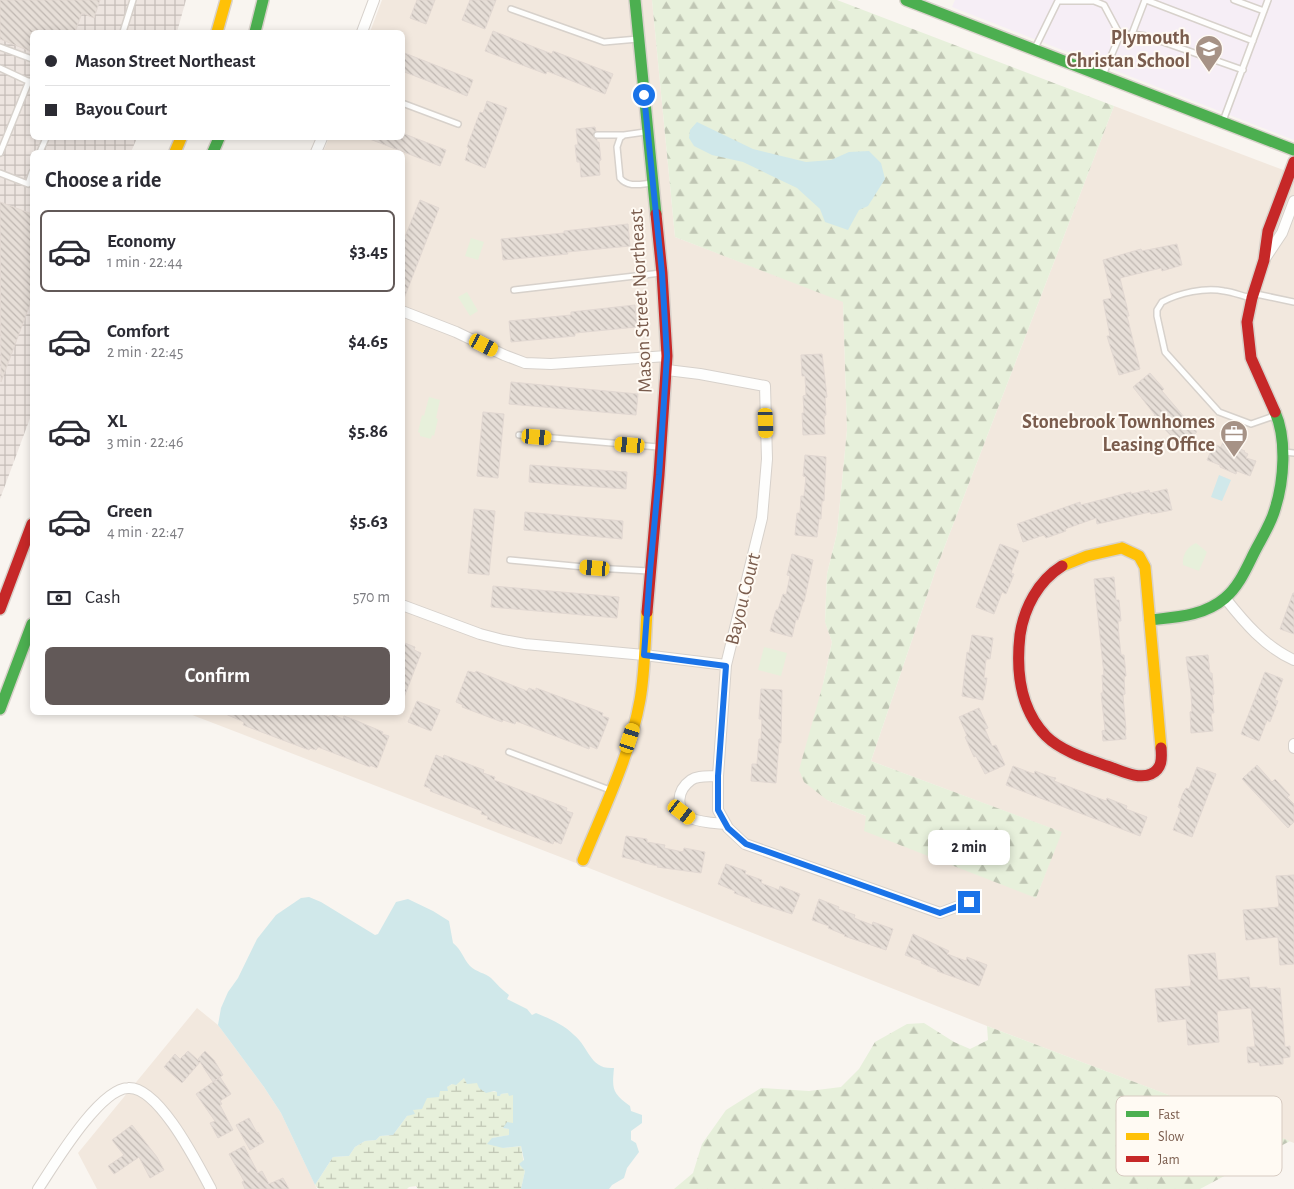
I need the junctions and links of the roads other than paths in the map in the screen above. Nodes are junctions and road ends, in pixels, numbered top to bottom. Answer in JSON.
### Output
{"nodes":[{"id":1,"x":133,"y":0,"type":"edge"},
{"id":2,"x":226,"y":0,"type":"edge"},
{"id":3,"x":263,"y":0,"type":"edge"},
{"id":4,"x":374,"y":0,"type":"edge"},
{"id":5,"x":635,"y":0,"type":"edge"},
{"id":6,"x":906,"y":0,"type":"edge"},
{"id":7,"x":1145,"y":0,"type":"edge"},
{"id":8,"x":1234,"y":0,"type":"edge"},
{"id":9,"x":1268,"y":0,"type":"edge"},
{"id":10,"x":511,"y":9,"type":"dead end"},
{"id":11,"x":1264,"y":11,"type":"junction"},
{"id":12,"x":124,"y":30,"type":"edge"},
{"id":13,"x":218,"y":30,"type":"edge"},
{"id":14,"x":255,"y":30,"type":"edge"},
{"id":15,"x":363,"y":30,"type":"edge"},
{"id":16,"x":1132,"y":34,"type":"junction"},
{"id":17,"x":1120,"y":35,"type":"junction"},
{"id":18,"x":638,"y":40,"type":"junction"},
{"id":19,"x":1253,"y":41,"type":"junction"},
{"id":20,"x":0,"y":46,"type":"edge"},
{"id":21,"x":1034,"y":51,"type":"junction"},
{"id":22,"x":30,"y":58,"type":"edge"},
{"id":23,"x":0,"y":68,"type":"edge"},
{"id":24,"x":1243,"y":70,"type":"junction"},
{"id":25,"x":1102,"y":77,"type":"junction"},
{"id":26,"x":30,"y":82,"type":"edge"},
{"id":27,"x":30,"y":84,"type":"edge"},
{"id":28,"x":405,"y":104,"type":"edge"},
{"id":29,"x":1222,"y":123,"type":"junction"},
{"id":30,"x":458,"y":124,"type":"dead end"},
{"id":31,"x":648,"y":132,"type":"junction"},
{"id":32,"x":597,"y":135,"type":"dead end"},
{"id":33,"x":624,"y":135,"type":"junction"},
{"id":34,"x":1294,"y":150,"type":"edge"},
{"id":35,"x":0,"y":153,"type":"edge"},
{"id":36,"x":1294,"y":162,"type":"edge"},
{"id":37,"x":0,"y":173,"type":"edge"},
{"id":38,"x":30,"y":178,"type":"edge"},
{"id":39,"x":653,"y":183,"type":"junction"},
{"id":40,"x":1294,"y":201,"type":"edge"},
{"id":41,"x":1264,"y":260,"type":"junction"},
{"id":42,"x":662,"y":273,"type":"junction"},
{"id":43,"x":514,"y":290,"type":"dead end"},
{"id":44,"x":1252,"y":296,"type":"junction"},
{"id":45,"x":1294,"y":302,"type":"edge"},
{"id":46,"x":405,"y":313,"type":"edge"},
{"id":47,"x":667,"y":356,"type":"junction"},
{"id":48,"x":667,"y":370,"type":"junction"},
{"id":49,"x":1277,"y":416,"type":"junction"},
{"id":50,"x":519,"y":435,"type":"dead end"},
{"id":51,"x":661,"y":447,"type":"junction"},
{"id":52,"x":1289,"y":452,"type":"edge"},
{"id":53,"x":30,"y":529,"type":"edge"},
{"id":54,"x":510,"y":560,"type":"dead end"},
{"id":55,"x":650,"y":571,"type":"junction"},
{"id":56,"x":1224,"y":598,"type":"junction"},
{"id":57,"x":405,"y":606,"type":"edge"},
{"id":58,"x":0,"y":609,"type":"edge"},
{"id":59,"x":1150,"y":620,"type":"junction"},
{"id":60,"x":30,"y":629,"type":"edge"},
{"id":61,"x":644,"y":655,"type":"junction"},
{"id":62,"x":1294,"y":660,"type":"edge"},
{"id":63,"x":726,"y":666,"type":"junction"},
{"id":64,"x":0,"y":709,"type":"edge"},
{"id":65,"x":1294,"y":744,"type":"edge"},
{"id":66,"x":1294,"y":748,"type":"edge"},
{"id":67,"x":508,"y":752,"type":"dead end"},
{"id":68,"x":718,"y":776,"type":"junction"},
{"id":69,"x":611,"y":790,"type":"junction"},
{"id":70,"x":726,"y":824,"type":"junction"},
{"id":71,"x":583,"y":860,"type":"dead end"},
{"id":72,"x":969,"y":902,"type":"dead end"},
{"id":73,"x":38,"y":1189,"type":"edge"},
{"id":74,"x":211,"y":1189,"type":"edge"}],
"edges":[{"from":1,"to":12,"type":"lane"},
{"from":2,"to":13,"type":"main road"},
{"from":3,"to":14,"type":"main road"},
{"from":4,"to":15,"type":"street"},
{"from":5,"to":18,"type":"main road","name":"Mason Street Northeast"},
{"from":6,"to":21,"type":"main road"},
{"from":7,"to":16,"type":"lane"},
{"from":7,"to":19,"type":"lane"},
{"from":8,"to":11,"type":"lane"},
{"from":9,"to":11,"type":"lane"},
{"from":10,"to":18,"type":"lane"},
{"from":11,"to":19,"type":"lane"},
{"from":16,"to":17,"type":"lane"},
{"from":16,"to":24,"type":"lane"},
{"from":17,"to":21,"type":"lane"},
{"from":17,"to":25,"type":"lane"},
{"from":18,"to":31,"type":"main road","name":"Mason Street Northeast"},
{"from":19,"to":24,"type":"lane"},
{"from":20,"to":22,"type":"lane"},
{"from":21,"to":25,"type":"main road"},
{"from":23,"to":26,"type":"lane"},
{"from":24,"to":29,"type":"lane"},
{"from":25,"to":29,"type":"main road"},
{"from":27,"to":35,"type":"lane"},
{"from":28,"to":30,"type":"lane"},
{"from":29,"to":34,"type":"main road"},
{"from":31,"to":33,"type":"lane"},
{"from":31,"to":39,"type":"main road","name":"Mason Street Northeast"},
{"from":32,"to":33,"type":"lane"},
{"from":33,"to":39,"type":"lane"},
{"from":36,"to":41,"type":"main road"},
{"from":37,"to":38,"type":"lane"},
{"from":39,"to":42,"type":"main road","name":"Mason Street Northeast"},
{"from":40,"to":41,"type":"street"},
{"from":41,"to":44,"type":"main road"},
{"from":42,"to":43,"type":"lane"},
{"from":42,"to":47,"type":"main road","name":"Mason Street Northeast"},
{"from":44,"to":45,"type":"lane"},
{"from":44,"to":49,"type":"main road"},
{"from":44,"to":49,"type":"lane"},
{"from":46,"to":47,"type":"street"},
{"from":47,"to":48,"type":"main road","name":"Mason Street Northeast"},
{"from":48,"to":51,"type":"main road","name":"Mason Street Northeast"},
{"from":48,"to":63,"type":"street","name":"Bayou Court"},
{"from":49,"to":52,"type":"main road"},
{"from":50,"to":51,"type":"lane"},
{"from":51,"to":55,"type":"main road","name":"Mason Street Northeast"},
{"from":52,"to":56,"type":"main road"},
{"from":53,"to":58,"type":"main road"},
{"from":54,"to":55,"type":"lane"},
{"from":55,"to":61,"type":"main road","name":"Mason Street Northeast"},
{"from":56,"to":59,"type":"main road"},
{"from":56,"to":62,"type":"street"},
{"from":57,"to":61,"type":"street"},
{"from":59,"to":59,"type":"main road"},
{"from":60,"to":64,"type":"main road"},
{"from":61,"to":63,"type":"street"},
{"from":61,"to":69,"type":"main road","name":"Mason Street Northeast"},
{"from":63,"to":68,"type":"street","name":"Bayou Court"},
{"from":65,"to":66,"type":"street"},
{"from":67,"to":69,"type":"lane"},
{"from":68,"to":70,"type":"street","name":"Bayou Court"},
{"from":68,"to":70,"type":"street"},
{"from":69,"to":71,"type":"main road","name":"Mason Street Northeast"},
{"from":70,"to":72,"type":"street","name":"Bayou Court"},
{"from":73,"to":74,"type":"street"}]}
